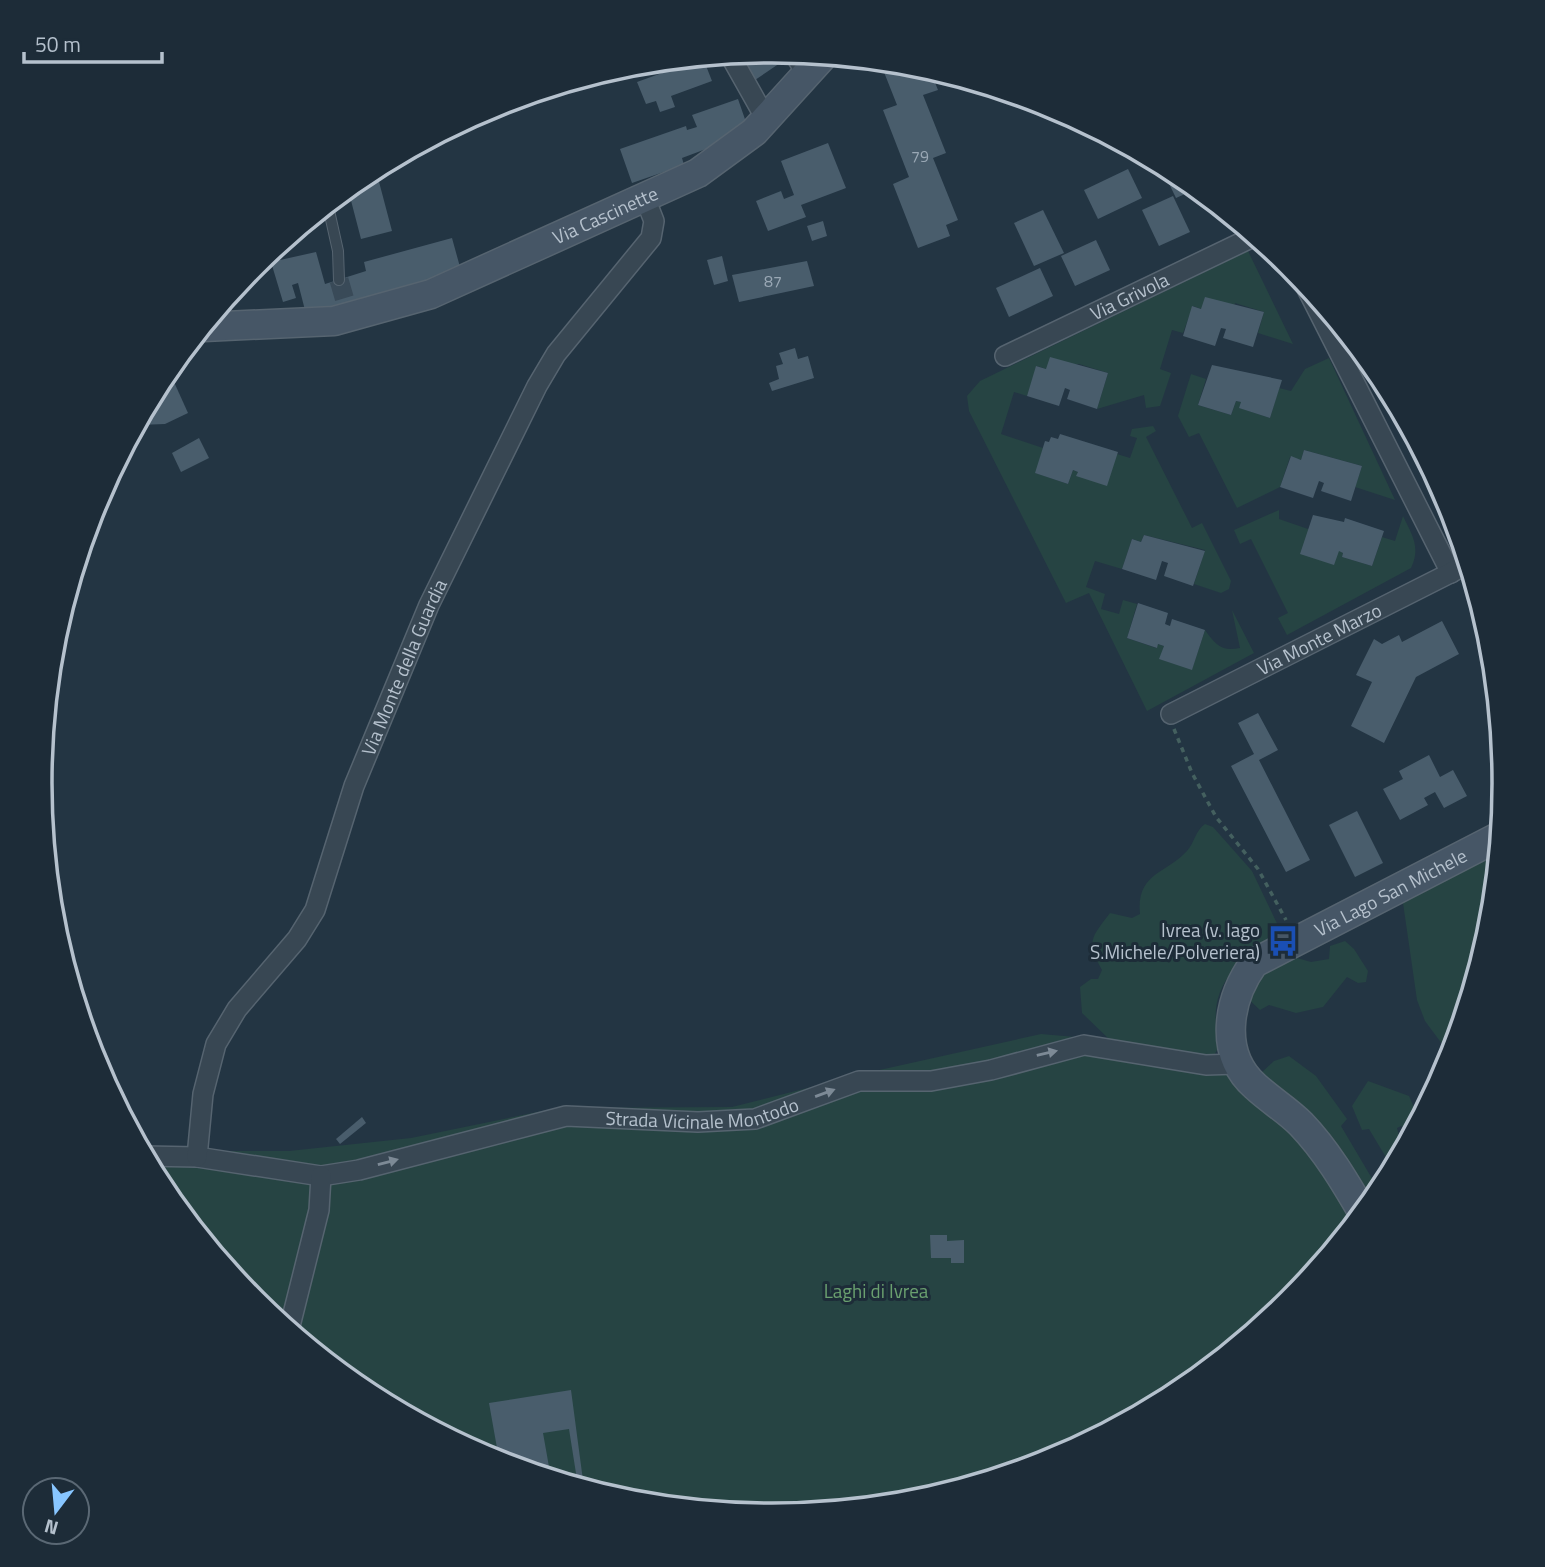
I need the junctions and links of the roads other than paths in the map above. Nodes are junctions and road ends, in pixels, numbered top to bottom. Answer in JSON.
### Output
{"nodes":[{"id":1,"x":806,"y":64,"type":"edge"},
{"id":2,"x":735,"y":65,"type":"edge"},
{"id":3,"x":766,"y":119,"type":"junction"},
{"id":4,"x":645,"y":198,"type":"junction"},
{"id":5,"x":330,"y":215,"type":"edge"},
{"id":6,"x":1245,"y":241,"type":"edge"},
{"id":7,"x":339,"y":279,"type":"tunnel mouth"},
{"id":8,"x":1326,"y":324,"type":"edge"},
{"id":9,"x":217,"y":326,"type":"edge"},
{"id":10,"x":1005,"y":356,"type":"dead end"},
{"id":11,"x":1459,"y":568,"type":"edge"},
{"id":12,"x":1171,"y":713,"type":"road end"},
{"id":13,"x":1490,"y":841,"type":"edge"},
{"id":14,"x":1237,"y":1064,"type":"junction"},
{"id":15,"x":157,"y":1156,"type":"edge"},
{"id":16,"x":197,"y":1157,"type":"junction"},
{"id":17,"x":321,"y":1176,"type":"junction"},
{"id":18,"x":1357,"y":1204,"type":"edge"},
{"id":19,"x":292,"y":1319,"type":"edge"}],
"edges":[{"from":1,"to":3,"type":"street","name":"Via Cascinette"},
{"from":2,"to":3,"type":"street"},
{"from":3,"to":4,"type":"street","name":"Via Cascinette"},
{"from":4,"to":9,"type":"street","name":"Via Cascinette"},
{"from":4,"to":16,"type":"street","name":"Via Monte della Guardia"},
{"from":5,"to":7,"type":"lane"},
{"from":6,"to":10,"type":"street","name":"Via Grivola"},
{"from":8,"to":11,"type":"street"},
{"from":11,"to":12,"type":"street","name":"Via Monte Marzo"},
{"from":13,"to":14,"type":"street","name":"Via Lago San Michele"},
{"from":17,"to":14,"type":"street","name":"Strada Vicinale Montodo","one_way":true},
{"from":14,"to":18,"type":"street","name":"Via Lago San Michele"},
{"from":15,"to":16,"type":"street","name":"Strada Vicinale Montodo"},
{"from":16,"to":17,"type":"street","name":"Strada Vicinale Montodo"},
{"from":17,"to":19,"type":"street"}]}
